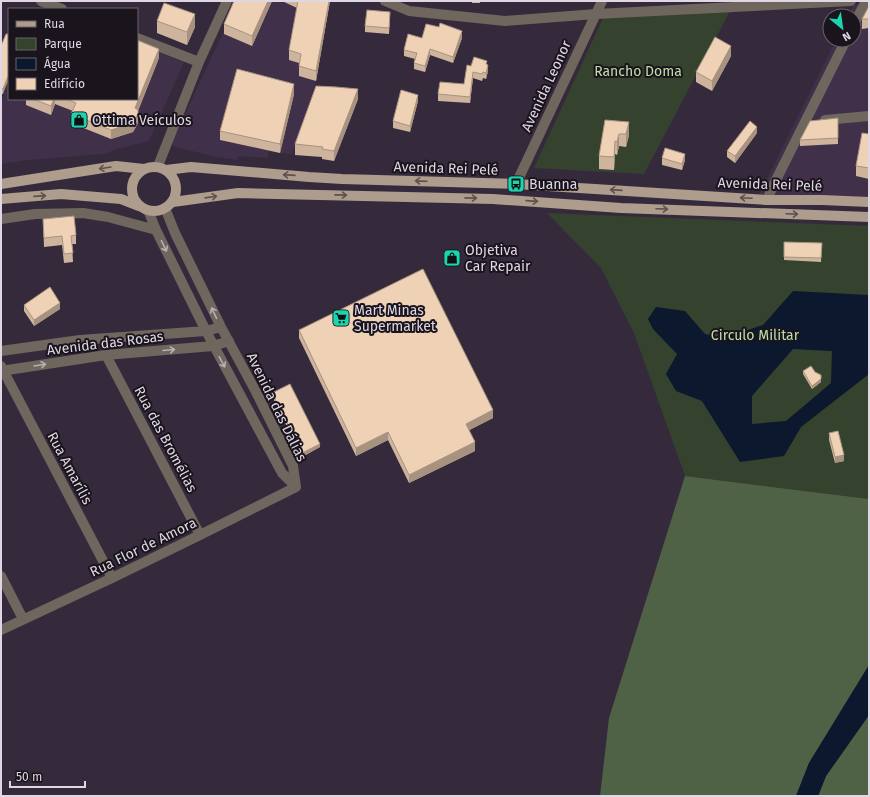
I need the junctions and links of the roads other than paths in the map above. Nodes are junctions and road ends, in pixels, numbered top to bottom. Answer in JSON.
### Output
{"nodes":[{"id":1,"x":41,"y":1,"type":"edge"},
{"id":2,"x":227,"y":1,"type":"edge"},
{"id":3,"x":385,"y":1,"type":"edge"},
{"id":4,"x":602,"y":1,"type":"edge"},
{"id":5,"x":851,"y":1,"type":"edge"},
{"id":6,"x":59,"y":8,"type":"edge"},
{"id":7,"x":596,"y":14,"type":"junction"},
{"id":8,"x":138,"y":38,"type":"edge"},
{"id":9,"x":842,"y":48,"type":"edge"},
{"id":10,"x":199,"y":62,"type":"junction"},
{"id":11,"x":869,"y":116,"type":"edge"},
{"id":12,"x":806,"y":121,"type":"junction"},
{"id":13,"x":162,"y":168,"type":"junction"},
{"id":14,"x":144,"y":169,"type":"junction"},
{"id":15,"x":1,"y":184,"type":"edge"},
{"id":16,"x":516,"y":184,"type":"junction"},
{"id":17,"x":1,"y":199,"type":"edge"},
{"id":18,"x":767,"y":200,"type":"junction"},
{"id":19,"x":869,"y":202,"type":"edge"},
{"id":20,"x":169,"y":205,"type":"junction"},
{"id":21,"x":144,"y":208,"type":"junction"},
{"id":22,"x":869,"y":217,"type":"edge"},
{"id":23,"x":1,"y":219,"type":"edge"},
{"id":24,"x":156,"y":230,"type":"junction"},
{"id":25,"x":221,"y":327,"type":"junction"},
{"id":26,"x":206,"y":331,"type":"junction"},
{"id":27,"x":229,"y":341,"type":"junction"},
{"id":28,"x":213,"y":346,"type":"junction"},
{"id":29,"x":1,"y":351,"type":"edge"},
{"id":30,"x":106,"y":355,"type":"junction"},
{"id":31,"x":2,"y":369,"type":"edge"},
{"id":32,"x":296,"y":487,"type":"junction"},
{"id":33,"x":200,"y":535,"type":"junction"},
{"id":34,"x":1,"y":576,"type":"edge"},
{"id":35,"x":112,"y":578,"type":"junction"},
{"id":36,"x":23,"y":619,"type":"junction"},
{"id":37,"x":1,"y":630,"type":"edge"}],
"edges":[{"from":1,"to":6,"type":"street"},
{"from":2,"to":10,"type":"street"},
{"from":3,"to":7,"type":"street"},
{"from":4,"to":7,"type":"street","name":"Avenida Leonor"},
{"from":5,"to":7,"type":"street"},
{"from":7,"to":16,"type":"street","name":"Avenida Leonor"},
{"from":8,"to":10,"type":"street"},
{"from":9,"to":12,"type":"street"},
{"from":10,"to":13,"type":"street"},
{"from":11,"to":12,"type":"street"},
{"from":12,"to":18,"type":"street"},
{"from":13,"to":14,"type":"main road"},
{"from":16,"to":13,"type":"main road","name":"Avenida Rei Pelé","one_way":true},
{"from":13,"to":20,"type":"main road"},
{"from":14,"to":15,"type":"main road","one_way":true},
{"from":14,"to":21,"type":"main road"},
{"from":18,"to":16,"type":"main road","name":"Avenida Rei Pelé","one_way":true},
{"from":17,"to":21,"type":"main road","one_way":true},
{"from":18,"to":19,"type":"main road","name":"Avenida Rei Pelé"},
{"from":20,"to":21,"type":"main road"},
{"from":20,"to":22,"type":"main road","name":"Avenida Rei Pelé","one_way":true},
{"from":25,"to":20,"type":"street","name":"Avenida das Dálias","one_way":true},
{"from":21,"to":24,"type":"street","name":"Avenida das Dálias"},
{"from":23,"to":24,"type":"street"},
{"from":24,"to":26,"type":"street","name":"Avenida das Dálias","one_way":true},
{"from":25,"to":26,"type":"street","name":"Avenida das Rosas"},
{"from":25,"to":27,"type":"street","name":"Avenida das Dálias"},
{"from":26,"to":28,"type":"street","name":"Avenida das Dálias"},
{"from":26,"to":29,"type":"street","name":"Avenida das Rosas"},
{"from":27,"to":28,"type":"street","name":"Avenida das Rosas"},
{"from":27,"to":32,"type":"street","name":"Avenida das Dálias"},
{"from":30,"to":28,"type":"street","name":"Avenida das Rosas","one_way":true},
{"from":28,"to":32,"type":"street","name":"Avenida das Dálias","one_way":true},
{"from":31,"to":30,"type":"street","name":"Avenida das Rosas","one_way":true},
{"from":30,"to":33,"type":"street","name":"Rua das Bromélias"},
{"from":31,"to":35,"type":"street","name":"Rua Amarílis"},
{"from":32,"to":33,"type":"street","name":"Rua Flor de Amora"},
{"from":33,"to":35,"type":"street","name":"Rua Flor de Amora"},
{"from":34,"to":36,"type":"street"},
{"from":35,"to":36,"type":"street","name":"Rua Flor de Amora"},
{"from":36,"to":37,"type":"street","name":"Rua Flor de Amora"}]}
